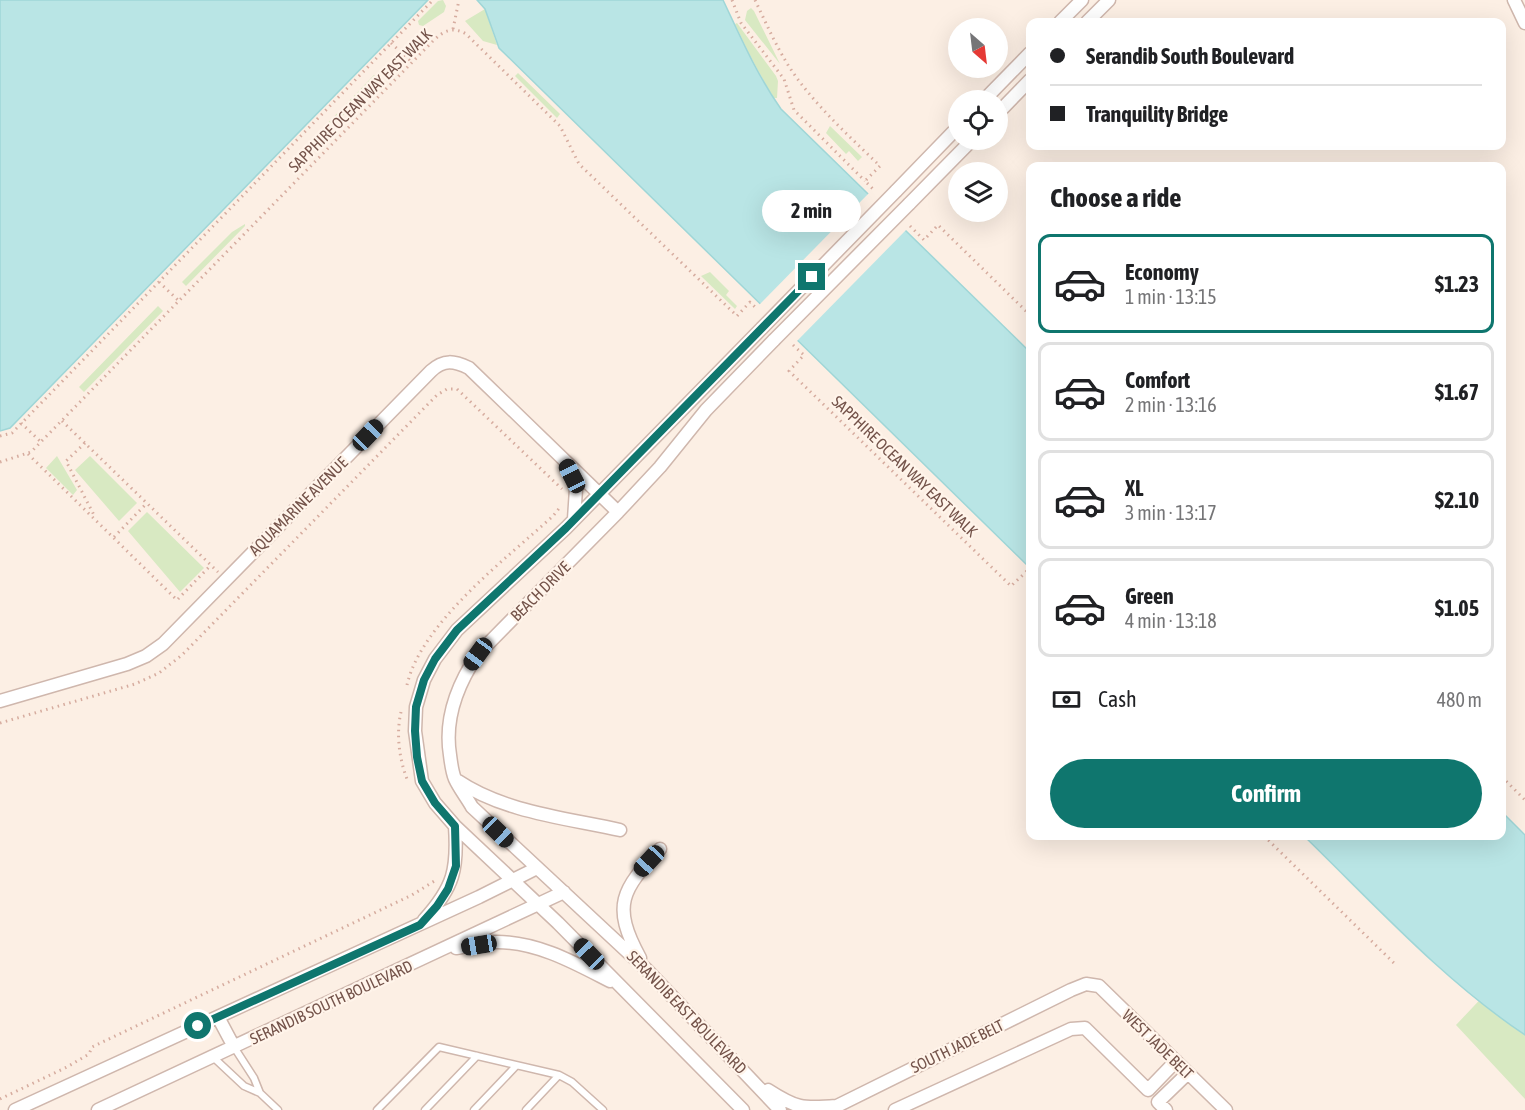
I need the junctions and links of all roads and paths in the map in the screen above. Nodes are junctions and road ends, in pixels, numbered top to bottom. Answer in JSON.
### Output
{"nodes":[{"id":1,"x":433,"y":0,"type":"edge"},
{"id":2,"x":453,"y":0,"type":"edge"},
{"id":3,"x":740,"y":0,"type":"edge"},
{"id":4,"x":755,"y":0,"type":"edge"},
{"id":5,"x":1082,"y":0,"type":"edge"},
{"id":6,"x":1109,"y":0,"type":"edge"},
{"id":7,"x":1514,"y":0,"type":"edge"},
{"id":8,"x":459,"y":1,"type":"edge"},
{"id":9,"x":732,"y":2,"type":"edge"},
{"id":10,"x":1064,"y":18,"type":"edge"},
{"id":11,"x":1091,"y":18,"type":"edge"},
{"id":12,"x":1525,"y":23,"type":"edge"},
{"id":13,"x":453,"y":29,"type":"junction"},
{"id":14,"x":391,"y":43,"type":"junction"},
{"id":15,"x":1026,"y":57,"type":"edge"},
{"id":16,"x":413,"y":63,"type":"junction"},
{"id":17,"x":1026,"y":84,"type":"edge"},
{"id":18,"x":994,"y":90,"type":"edge"},
{"id":19,"x":1008,"y":103,"type":"edge"},
{"id":20,"x":948,"y":137,"type":"edge"},
{"id":21,"x":962,"y":150,"type":"edge"},
{"id":22,"x":865,"y":181,"type":"junction"},
{"id":23,"x":873,"y":189,"type":"dead end"},
{"id":24,"x":910,"y":226,"type":"dead end"},
{"id":25,"x":159,"y":282,"type":"junction"},
{"id":26,"x":179,"y":301,"type":"junction"},
{"id":27,"x":756,"y":308,"type":"dead end"},
{"id":28,"x":1026,"y":311,"type":"edge"},
{"id":29,"x":793,"y":345,"type":"dead end"},
{"id":30,"x":62,"y":421,"type":"junction"},
{"id":31,"x":21,"y":423,"type":"junction"},
{"id":32,"x":0,"y":436,"type":"edge"},
{"id":33,"x":41,"y":442,"type":"junction"},
{"id":34,"x":85,"y":443,"type":"junction"},
{"id":35,"x":28,"y":454,"type":"junction"},
{"id":36,"x":563,"y":459,"type":"junction"},
{"id":37,"x":0,"y":462,"type":"edge"},
{"id":38,"x":564,"y":491,"type":"dead end"},
{"id":39,"x":598,"y":494,"type":"junction"},
{"id":40,"x":565,"y":500,"type":"dead end"},
{"id":41,"x":147,"y":503,"type":"junction"},
{"id":42,"x":618,"y":512,"type":"junction"},
{"id":43,"x":574,"y":519,"type":"junction"},
{"id":44,"x":97,"y":520,"type":"junction"},
{"id":45,"x":114,"y":537,"type":"junction"},
{"id":46,"x":211,"y":565,"type":"junction"},
{"id":47,"x":1026,"y":572,"type":"edge"},
{"id":48,"x":226,"y":580,"type":"junction"},
{"id":49,"x":406,"y":688,"type":"dead end"},
{"id":50,"x":0,"y":701,"type":"edge"},
{"id":51,"x":401,"y":712,"type":"dead end"},
{"id":52,"x":0,"y":723,"type":"edge"},
{"id":53,"x":455,"y":778,"type":"junction"},
{"id":54,"x":1506,"y":781,"type":"edge"},
{"id":55,"x":410,"y":787,"type":"dead end"},
{"id":56,"x":1525,"y":800,"type":"edge"},
{"id":57,"x":455,"y":826,"type":"junction"},
{"id":58,"x":620,"y":830,"type":"dead end"},
{"id":59,"x":1268,"y":840,"type":"edge"},
{"id":60,"x":660,"y":849,"type":"dead end"},
{"id":61,"x":537,"y":868,"type":"junction"},
{"id":62,"x":442,"y":872,"type":"dead end"},
{"id":63,"x":512,"y":880,"type":"junction"},
{"id":64,"x":564,"y":892,"type":"junction"},
{"id":65,"x":537,"y":905,"type":"junction"},
{"id":66,"x":420,"y":925,"type":"junction"},
{"id":67,"x":442,"y":950,"type":"junction"},
{"id":68,"x":1396,"y":965,"type":"dead end"},
{"id":69,"x":646,"y":969,"type":"junction"},
{"id":70,"x":1086,"y":984,"type":"joint"},
{"id":71,"x":619,"y":986,"type":"junction"},
{"id":72,"x":218,"y":1017,"type":"junction"},
{"id":73,"x":234,"y":1047,"type":"junction"},
{"id":74,"x":477,"y":1056,"type":"junction"},
{"id":75,"x":213,"y":1057,"type":"junction"},
{"id":76,"x":1176,"y":1061,"type":"junction"},
{"id":77,"x":516,"y":1066,"type":"junction"},
{"id":78,"x":1188,"y":1073,"type":"junction"},
{"id":79,"x":559,"y":1075,"type":"junction"},
{"id":80,"x":754,"y":1081,"type":"junction"},
{"id":81,"x":260,"y":1093,"type":"junction"},
{"id":82,"x":0,"y":1099,"type":"edge"},
{"id":83,"x":738,"y":1107,"type":"edge"},
{"id":84,"x":274,"y":1108,"type":"edge"},
{"id":85,"x":833,"y":1108,"type":"edge"},
{"id":86,"x":15,"y":1110,"type":"edge"},
{"id":87,"x":98,"y":1110,"type":"edge"},
{"id":88,"x":377,"y":1110,"type":"edge"},
{"id":89,"x":425,"y":1110,"type":"edge"},
{"id":90,"x":474,"y":1110,"type":"edge"},
{"id":91,"x":526,"y":1110,"type":"edge"},
{"id":92,"x":603,"y":1110,"type":"edge"},
{"id":93,"x":780,"y":1110,"type":"edge"},
{"id":94,"x":895,"y":1110,"type":"edge"},
{"id":95,"x":1166,"y":1110,"type":"edge"},
{"id":96,"x":1226,"y":1110,"type":"edge"}],
"edges":[{"from":1,"to":14,"type":"path","name":"SAPPHIRE OCEAN WAY EAST WALK"},
{"from":2,"to":8,"type":"path"},
{"from":3,"to":9,"type":"path"},
{"from":4,"to":22,"type":"path"},
{"from":5,"to":10,"type":"street"},
{"from":6,"to":11,"type":"street"},
{"from":7,"to":12,"type":"street"},
{"from":8,"to":13,"type":"path"},
{"from":9,"to":22,"type":"path"},
{"from":13,"to":16,"type":"path","name":"SAPPHIRE OCEAN WAY EAST WALK"},
{"from":13,"to":27,"type":"path","name":"SAPPHIRE OCEAN WAY EAST WALK"},
{"from":14,"to":16,"type":"path"},
{"from":14,"to":25,"type":"path","name":"SAPPHIRE OCEAN WAY EAST WALK"},
{"from":15,"to":18,"type":"street"},
{"from":16,"to":26,"type":"path","name":"SAPPHIRE OCEAN WAY EAST WALK"},
{"from":17,"to":19,"type":"street"},
{"from":20,"to":39,"type":"street","name":"BEACH DRIVE","bridge":true},
{"from":21,"to":42,"type":"street","name":"BEACH DRIVE","bridge":true},
{"from":22,"to":23,"type":"path"},
{"from":24,"to":28,"type":"path"},
{"from":25,"to":26,"type":"path"},
{"from":25,"to":31,"type":"path","name":"SAPPHIRE OCEAN WAY EAST WALK"},
{"from":26,"to":30,"type":"path","name":"SAPPHIRE OCEAN WAY EAST WALK"},
{"from":29,"to":47,"type":"path","name":"SAPPHIRE OCEAN WAY EAST WALK"},
{"from":30,"to":33,"type":"path","name":"SAPPHIRE OCEAN WAY EAST WALK"},
{"from":30,"to":34,"type":"path"},
{"from":31,"to":32,"type":"path","name":"SAPPHIRE OCEAN WAY EAST WALK"},
{"from":31,"to":33,"type":"path"},
{"from":33,"to":35,"type":"path","name":"SAPPHIRE OCEAN WAY EAST WALK"},
{"from":34,"to":41,"type":"path"},
{"from":34,"to":44,"type":"path"},
{"from":35,"to":37,"type":"path","name":"SAPPHIRE OCEAN WAY EAST WALK"},
{"from":35,"to":44,"type":"path"},
{"from":36,"to":39,"type":"street","name":"AQUAMARINE AVENUE"},
{"from":36,"to":43,"type":"street"},
{"from":36,"to":48,"type":"street","name":"AQUAMARINE AVENUE"},
{"from":38,"to":52,"type":"path"},
{"from":39,"to":42,"type":"street","name":"AQUAMARINE AVENUE"},
{"from":39,"to":43,"type":"street","name":"BEACH DRIVE"},
{"from":40,"to":49,"type":"path"},
{"from":41,"to":45,"type":"path"},
{"from":41,"to":46,"type":"path"},
{"from":42,"to":53,"type":"street","name":"BEACH DRIVE"},
{"from":43,"to":57,"type":"street","name":"BEACH DRIVE"},
{"from":44,"to":45,"type":"path"},
{"from":45,"to":46,"type":"path"},
{"from":46,"to":48,"type":"path"},
{"from":48,"to":50,"type":"street","name":"AQUAMARINE AVENUE"},
{"from":51,"to":55,"type":"path"},
{"from":53,"to":58,"type":"street"},
{"from":53,"to":61,"type":"street","name":"BEACH DRIVE"},
{"from":54,"to":56,"type":"path"},
{"from":57,"to":63,"type":"street","name":"BEACH DRIVE"},
{"from":57,"to":66,"type":"street"},
{"from":59,"to":68,"type":"path"},
{"from":60,"to":69,"type":"street"},
{"from":61,"to":63,"type":"street","name":"SERANDIB SOUTH BOULEVARD"},
{"from":61,"to":64,"type":"street","name":"SERANDIB EAST BOULEVARD"},
{"from":62,"to":82,"type":"path"},
{"from":63,"to":65,"type":"street","name":"SERANDIB EAST BOULEVARD"},
{"from":63,"to":66,"type":"street","name":"SERANDIB SOUTH BOULEVARD"},
{"from":64,"to":65,"type":"street","name":"SERANDIB SOUTH BOULEVARD"},
{"from":64,"to":69,"type":"street","name":"SERANDIB EAST BOULEVARD"},
{"from":65,"to":67,"type":"street","name":"SERANDIB SOUTH BOULEVARD"},
{"from":65,"to":71,"type":"street","name":"SERANDIB EAST BOULEVARD"},
{"from":66,"to":72,"type":"street","name":"SERANDIB SOUTH BOULEVARD"},
{"from":67,"to":71,"type":"street"},
{"from":67,"to":73,"type":"street","name":"SERANDIB SOUTH BOULEVARD"},
{"from":69,"to":80,"type":"street","name":"SERANDIB EAST BOULEVARD"},
{"from":70,"to":76,"type":"street","name":"WEST JADE BELT"},
{"from":70,"to":85,"type":"street","name":"SOUTH JADE BELT"},
{"from":71,"to":83,"type":"street","name":"SERANDIB EAST BOULEVARD"},
{"from":72,"to":73,"type":"street"},
{"from":72,"to":86,"type":"street","name":"SERANDIB SOUTH BOULEVARD"},
{"from":73,"to":75,"type":"street","name":"SERANDIB SOUTH BOULEVARD"},
{"from":73,"to":81,"type":"lane"},
{"from":74,"to":77,"type":"lane"},
{"from":74,"to":88,"type":"lane"},
{"from":74,"to":89,"type":"lane"},
{"from":75,"to":81,"type":"lane"},
{"from":75,"to":87,"type":"street","name":"SERANDIB SOUTH BOULEVARD"},
{"from":76,"to":78,"type":"street","name":"WEST JADE BELT"},
{"from":76,"to":94,"type":"street"},
{"from":77,"to":79,"type":"lane"},
{"from":77,"to":90,"type":"lane"},
{"from":78,"to":95,"type":"street"},
{"from":78,"to":96,"type":"street","name":"WEST JADE BELT"},
{"from":79,"to":91,"type":"lane"},
{"from":79,"to":92,"type":"lane"},
{"from":80,"to":85,"type":"street"},
{"from":80,"to":93,"type":"street","name":"SERANDIB EAST BOULEVARD"},
{"from":81,"to":84,"type":"lane"}]}
